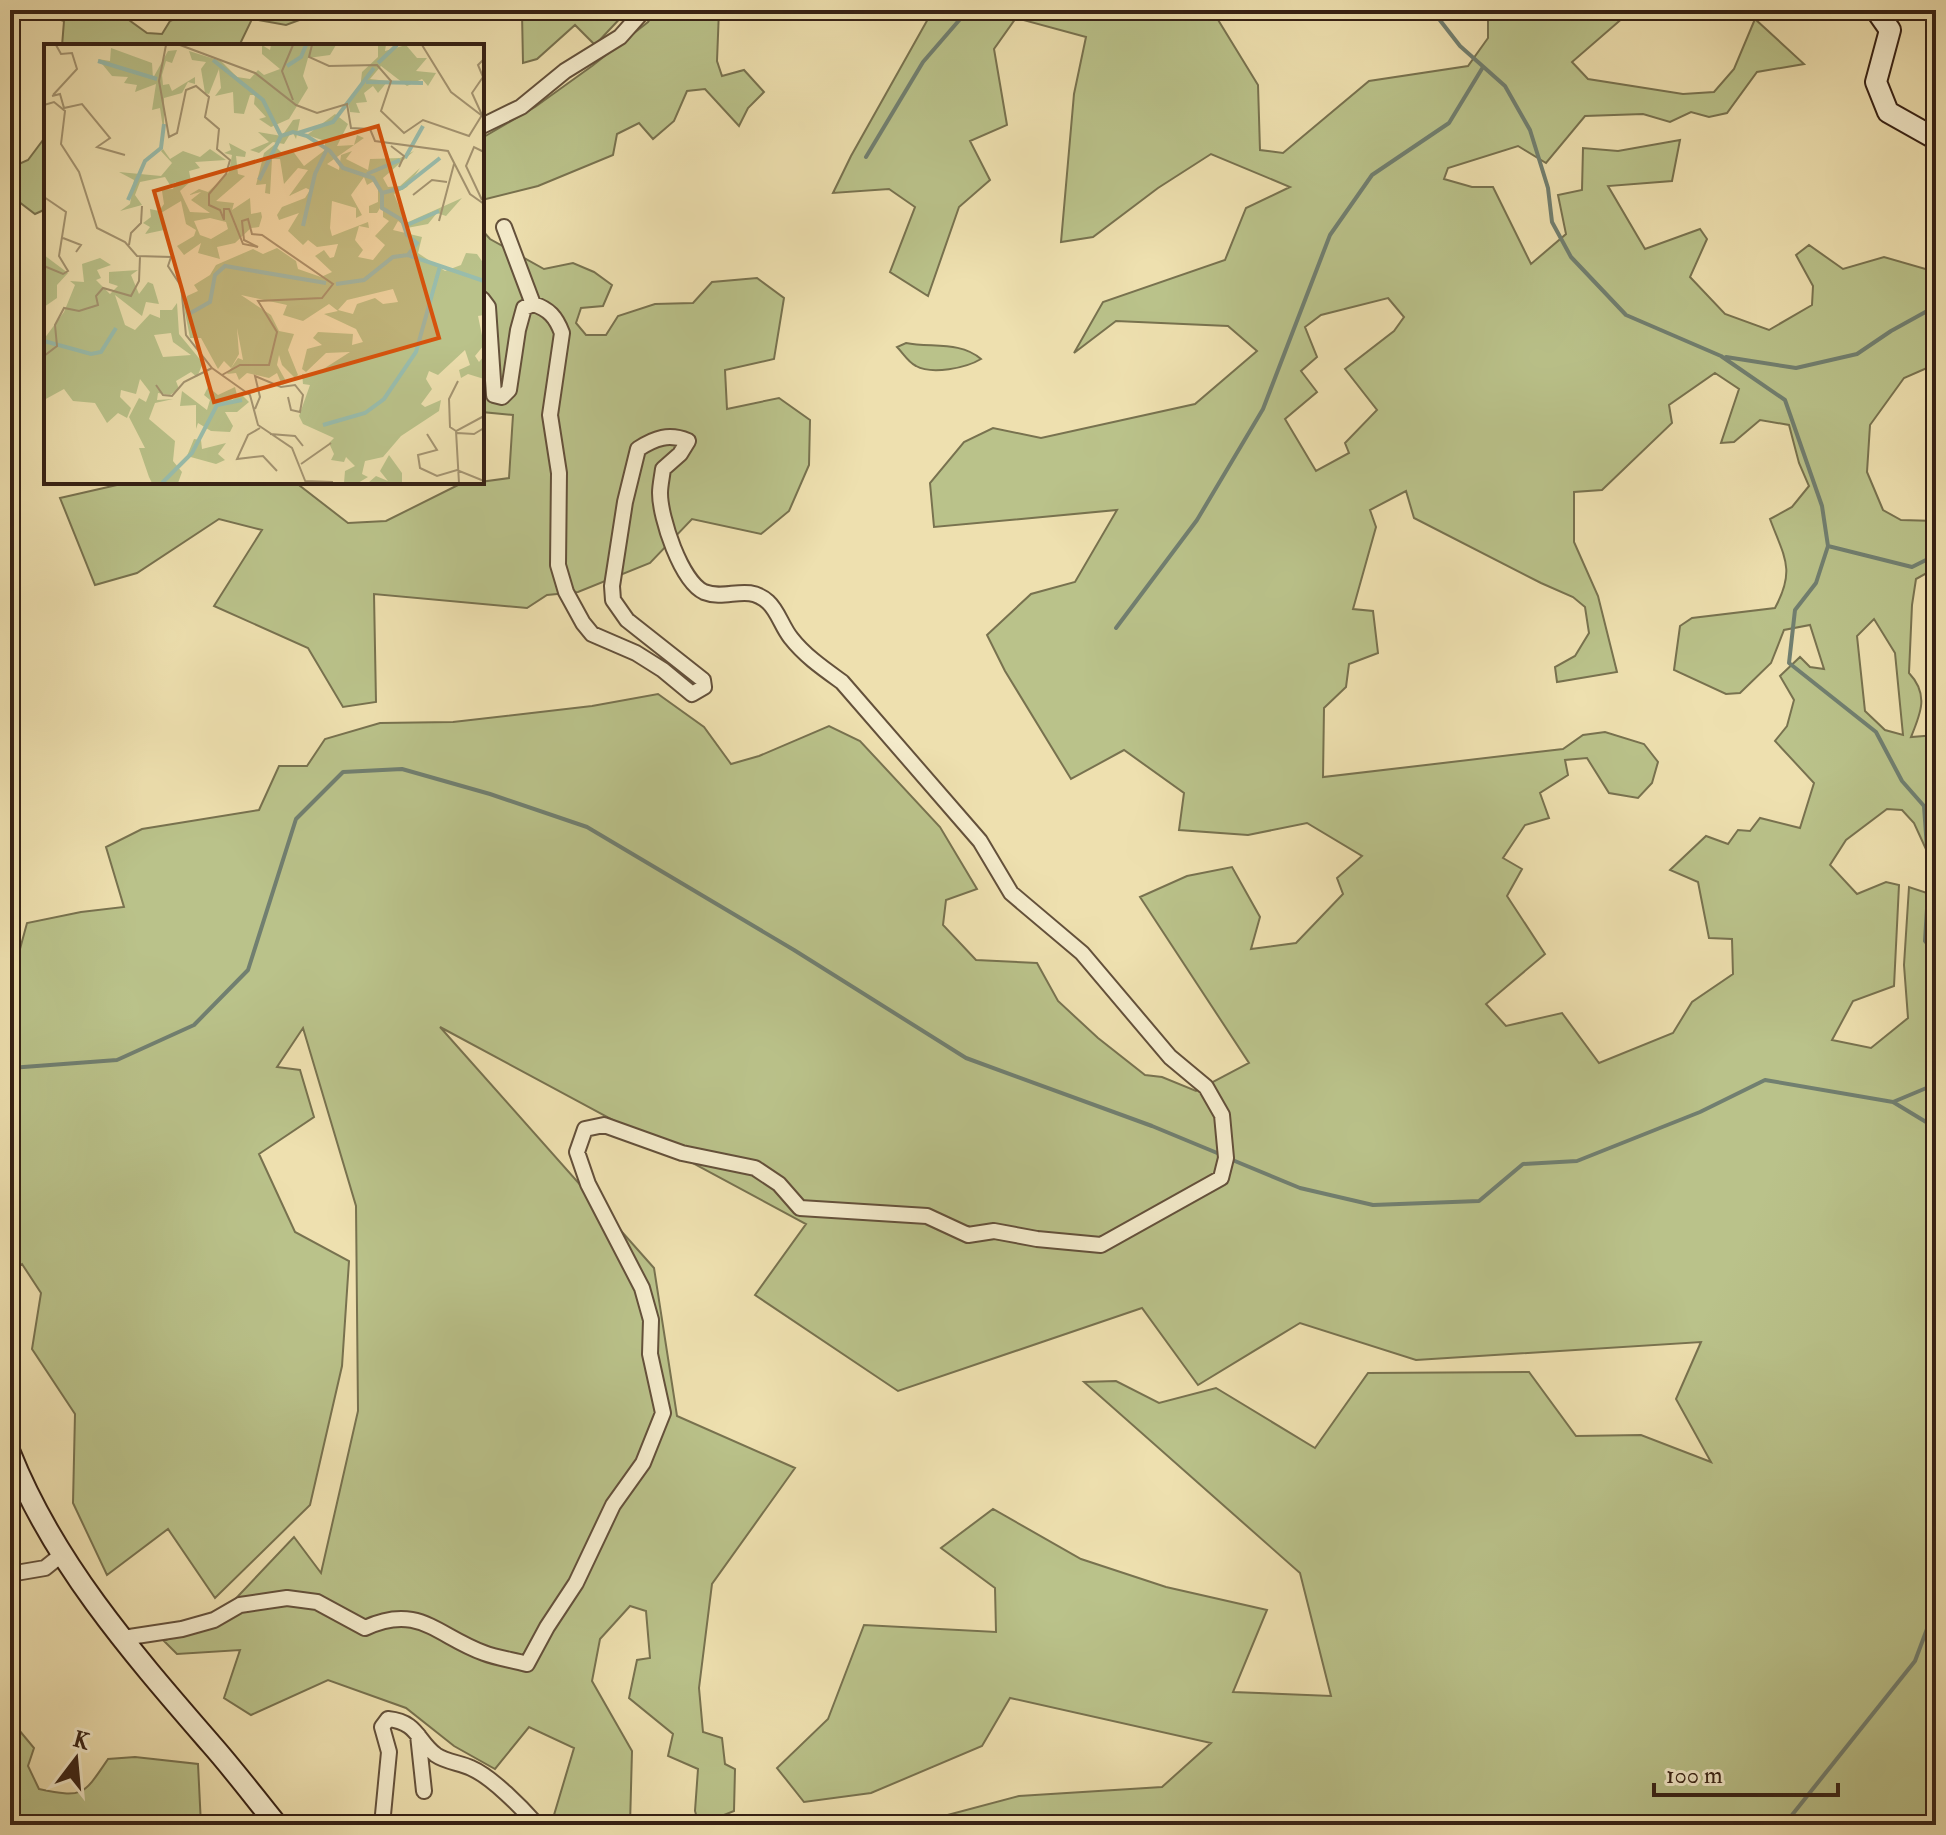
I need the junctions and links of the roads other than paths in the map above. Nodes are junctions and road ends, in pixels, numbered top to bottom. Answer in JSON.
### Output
{"nodes":[{"id":1,"x":644,"y":10,"type":"edge"},
{"id":2,"x":1876,"y":10,"type":"edge"},
{"id":3,"x":484,"y":124,"type":"edge"},
{"id":4,"x":1936,"y":139,"type":"edge"},
{"id":5,"x":504,"y":227,"type":"dead end"},
{"id":6,"x":484,"y":302,"type":"edge"},
{"id":7,"x":533,"y":304,"type":"junction"},
{"id":8,"x":10,"y":1453,"type":"edge"},
{"id":9,"x":60,"y":1556,"type":"junction"},
{"id":10,"x":10,"y":1574,"type":"edge"},
{"id":11,"x":123,"y":1638,"type":"junction"},
{"id":12,"x":418,"y":1734,"type":"junction"},
{"id":13,"x":424,"y":1791,"type":"dead end"},
{"id":14,"x":277,"y":1825,"type":"edge"},
{"id":15,"x":382,"y":1825,"type":"edge"},
{"id":16,"x":537,"y":1825,"type":"edge"}],
"edges":[{"from":1,"to":3,"type":"street"},
{"from":2,"to":4,"type":"main road"},
{"from":5,"to":7,"type":"street"},
{"from":6,"to":7,"type":"street"},
{"from":7,"to":11,"type":"street"},
{"from":8,"to":9,"type":"main road"},
{"from":9,"to":10,"type":"street"},
{"from":9,"to":11,"type":"main road"},
{"from":11,"to":14,"type":"main road"},
{"from":12,"to":13,"type":"street"},
{"from":12,"to":15,"type":"street"},
{"from":12,"to":16,"type":"street"}]}
